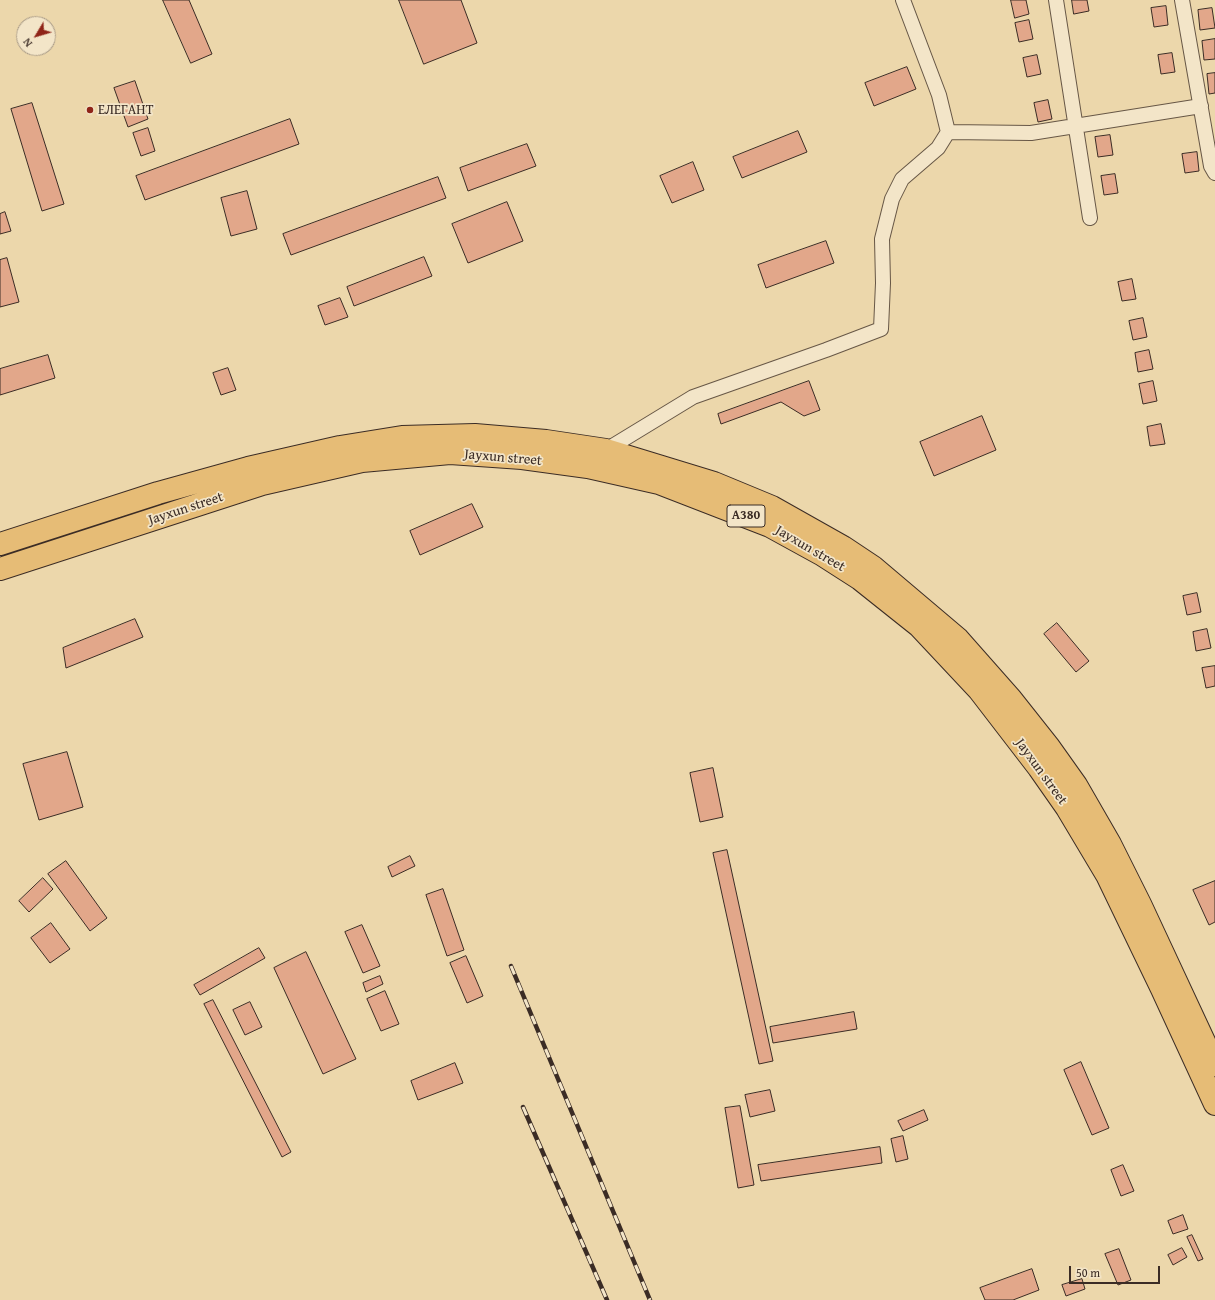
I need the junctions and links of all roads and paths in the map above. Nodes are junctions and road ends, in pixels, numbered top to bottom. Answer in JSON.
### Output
{"nodes":[{"id":1,"x":904,"y":0,"type":"edge"},
{"id":2,"x":1056,"y":0,"type":"edge"},
{"id":3,"x":1182,"y":0,"type":"edge"},
{"id":4,"x":1201,"y":106,"type":"junction"},
{"id":5,"x":1076,"y":126,"type":"junction"},
{"id":6,"x":948,"y":132,"type":"junction"},
{"id":7,"x":1215,"y":173,"type":"edge"},
{"id":8,"x":1090,"y":218,"type":"dead end"},
{"id":9,"x":606,"y":450,"type":"junction"},
{"id":10,"x":0,"y":544,"type":"edge"},
{"id":11,"x":0,"y":569,"type":"edge"},
{"id":12,"x":1215,"y":1065,"type":"edge"},
{"id":13,"x":1215,"y":1104,"type":"edge"}],
"edges":[{"from":1,"to":6,"type":"street"},
{"from":2,"to":5,"type":"street"},
{"from":3,"to":4,"type":"street"},
{"from":4,"to":5,"type":"street"},
{"from":4,"to":7,"type":"street"},
{"from":5,"to":6,"type":"street"},
{"from":5,"to":8,"type":"street"},
{"from":6,"to":9,"type":"street"},
{"from":9,"to":10,"type":"highway","name":"Jayxun street","number":"A380"},
{"from":9,"to":12,"type":"highway","name":"Jayxun street","number":"A380"},
{"from":11,"to":13,"type":"highway","name":"Jayxun street","number":"A380"}]}
